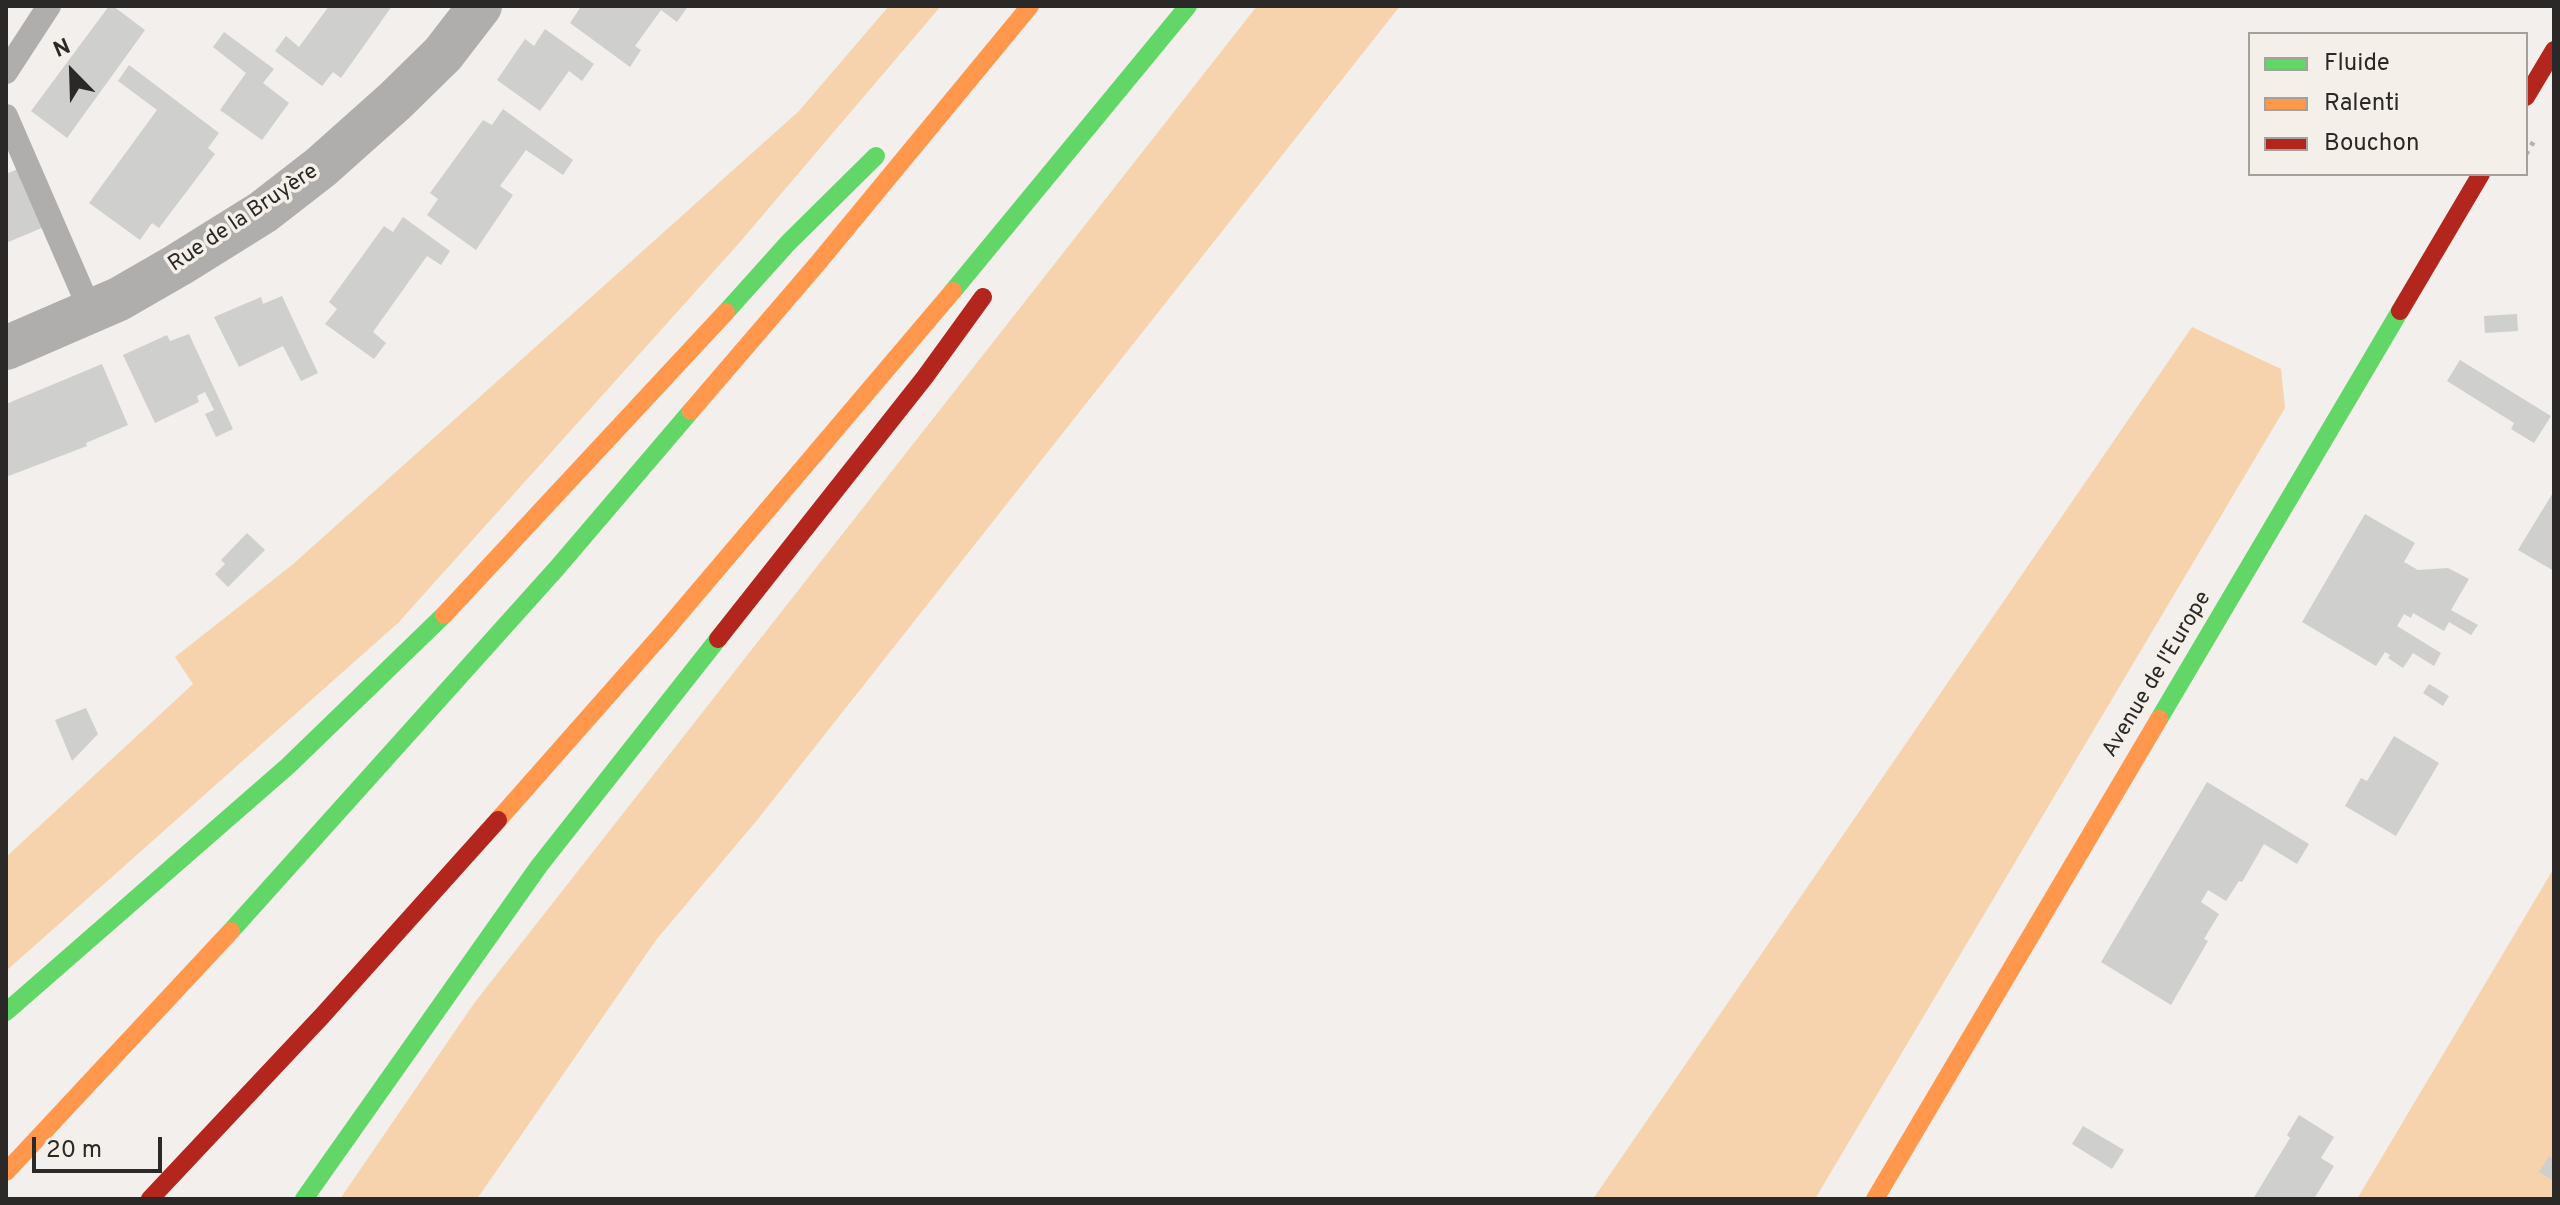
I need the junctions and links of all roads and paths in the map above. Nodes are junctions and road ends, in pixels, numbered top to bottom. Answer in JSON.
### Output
{"nodes":[{"id":1,"x":49,"y":6,"type":"edge"},
{"id":2,"x":480,"y":6,"type":"edge"},
{"id":3,"x":1030,"y":6,"type":"edge"},
{"id":4,"x":1188,"y":6,"type":"edge"},
{"id":5,"x":1015,"y":24,"type":"junction"},
{"id":6,"x":2554,"y":50,"type":"edge"},
{"id":7,"x":6,"y":72,"type":"edge"},
{"id":8,"x":2528,"y":94,"type":"edge"},
{"id":9,"x":1107,"y":106,"type":"junction"},
{"id":10,"x":6,"y":116,"type":"edge"},
{"id":11,"x":911,"y":123,"type":"dead end"},
{"id":12,"x":888,"y":144,"type":"dead end"},
{"id":13,"x":2480,"y":176,"type":"edge"},
{"id":14,"x":1030,"y":226,"type":"dead end"},
{"id":15,"x":995,"y":279,"type":"dead end"},
{"id":16,"x":91,"y":312,"type":"junction"},
{"id":17,"x":6,"y":348,"type":"edge"},
{"id":18,"x":6,"y":1012,"type":"edge"},
{"id":19,"x":6,"y":1172,"type":"edge"},
{"id":20,"x":150,"y":1199,"type":"edge"},
{"id":21,"x":304,"y":1199,"type":"edge"},
{"id":22,"x":1875,"y":1199,"type":"edge"}],
"edges":[{"from":1,"to":7,"type":"lane"},
{"from":2,"to":16,"type":"street","name":"Rue de la Bruyère"},
{"from":3,"to":5,"type":"main road"},
{"from":4,"to":9,"type":"main road"},
{"from":5,"to":11,"type":"main road"},
{"from":5,"to":19,"type":"main road"},
{"from":6,"to":8,"type":"main road"},
{"from":9,"to":14,"type":"main road"},
{"from":9,"to":20,"type":"main road"},
{"from":10,"to":16,"type":"lane"},
{"from":12,"to":18,"type":"main road"},
{"from":13,"to":22,"type":"main road","name":"Avenue de l'Europe"},
{"from":15,"to":21,"type":"main road"},
{"from":16,"to":17,"type":"street","name":"Rue de la Bruyère"}]}
